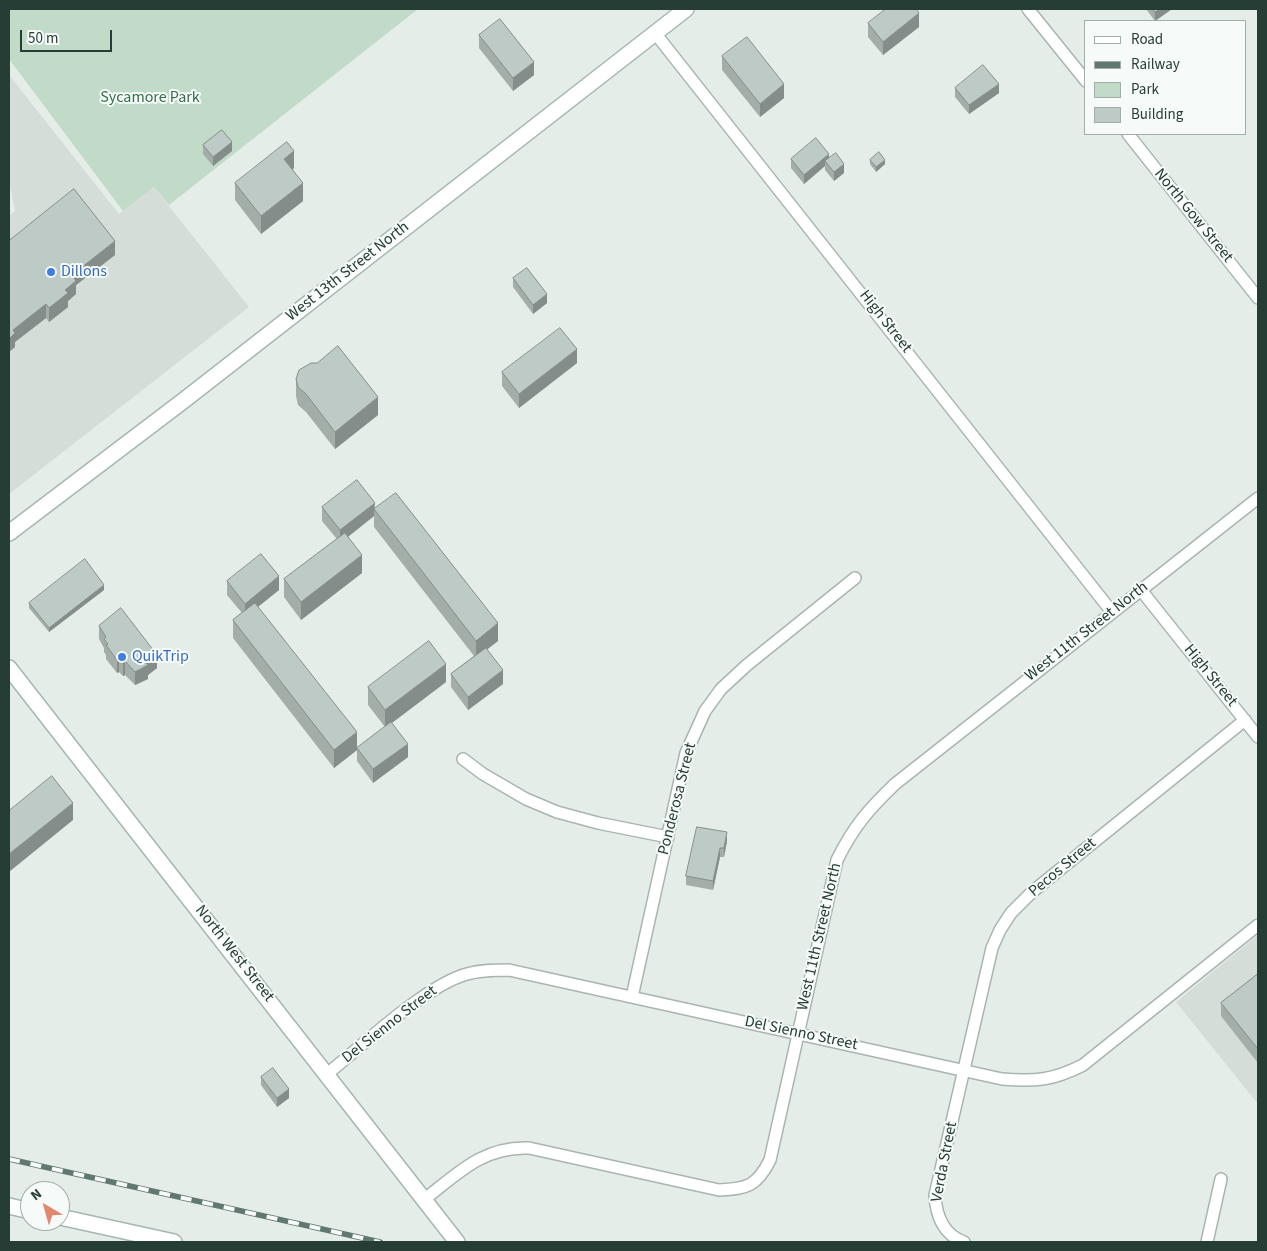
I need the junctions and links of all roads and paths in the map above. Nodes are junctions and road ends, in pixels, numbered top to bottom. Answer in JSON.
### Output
{"nodes":[{"id":1,"x":1028,"y":9,"type":"edge"},
{"id":2,"x":683,"y":10,"type":"edge"},
{"id":3,"x":655,"y":33,"type":"junction"},
{"id":4,"x":1084,"y":79,"type":"edge"},
{"id":5,"x":1129,"y":135,"type":"edge"},
{"id":6,"x":1258,"y":298,"type":"edge"},
{"id":7,"x":1258,"y":498,"type":"edge"},
{"id":8,"x":9,"y":533,"type":"edge"},
{"id":9,"x":855,"y":578,"type":"dead end"},
{"id":10,"x":1141,"y":590,"type":"junction"},
{"id":11,"x":1112,"y":612,"type":"junction"},
{"id":12,"x":9,"y":668,"type":"edge"},
{"id":13,"x":1245,"y":720,"type":"junction"},
{"id":14,"x":1258,"y":737,"type":"edge"},
{"id":15,"x":463,"y":759,"type":"dead end"},
{"id":16,"x":668,"y":837,"type":"junction"},
{"id":17,"x":1258,"y":925,"type":"edge"},
{"id":18,"x":632,"y":997,"type":"junction"},
{"id":19,"x":798,"y":1033,"type":"junction"},
{"id":20,"x":964,"y":1070,"type":"junction"},
{"id":21,"x":327,"y":1074,"type":"junction"},
{"id":22,"x":1221,"y":1179,"type":"dead end"},
{"id":23,"x":425,"y":1199,"type":"junction"},
{"id":24,"x":70,"y":1219,"type":"edge"},
{"id":25,"x":174,"y":1242,"type":"edge"},
{"id":26,"x":458,"y":1242,"type":"edge"},
{"id":27,"x":964,"y":1242,"type":"edge"},
{"id":28,"x":1207,"y":1242,"type":"edge"}],
"edges":[{"from":1,"to":4,"type":"street"},
{"from":2,"to":3,"type":"main road","name":"West 13th Street North"},
{"from":3,"to":8,"type":"main road","name":"West 13th Street North"},
{"from":3,"to":11,"type":"street","name":"High Street"},
{"from":5,"to":6,"type":"street","name":"North Gow Street"},
{"from":7,"to":10,"type":"street","name":"West 11th Street North"},
{"from":9,"to":16,"type":"street","name":"Ponderosa Street"},
{"from":10,"to":11,"type":"street","name":"West 11th Street North"},
{"from":10,"to":13,"type":"street","name":"High Street"},
{"from":11,"to":19,"type":"street","name":"West 11th Street North"},
{"from":12,"to":21,"type":"main road","name":"North West Street"},
{"from":13,"to":14,"type":"street","name":"High Street"},
{"from":13,"to":20,"type":"street","name":"Pecos Street"},
{"from":15,"to":16,"type":"street"},
{"from":16,"to":18,"type":"street","name":"Ponderosa Street"},
{"from":17,"to":20,"type":"street","name":"Del Sienno Street"},
{"from":18,"to":19,"type":"street","name":"Del Sienno Street"},
{"from":18,"to":21,"type":"street","name":"Del Sienno Street"},
{"from":19,"to":20,"type":"street","name":"Del Sienno Street"},
{"from":19,"to":23,"type":"street","name":"West 11th Street North"},
{"from":20,"to":27,"type":"street","name":"Verda Street"},
{"from":21,"to":23,"type":"main road","name":"North West Street"},
{"from":22,"to":28,"type":"street"},
{"from":23,"to":26,"type":"main road","name":"North West Street"},
{"from":24,"to":25,"type":"main road"}]}
